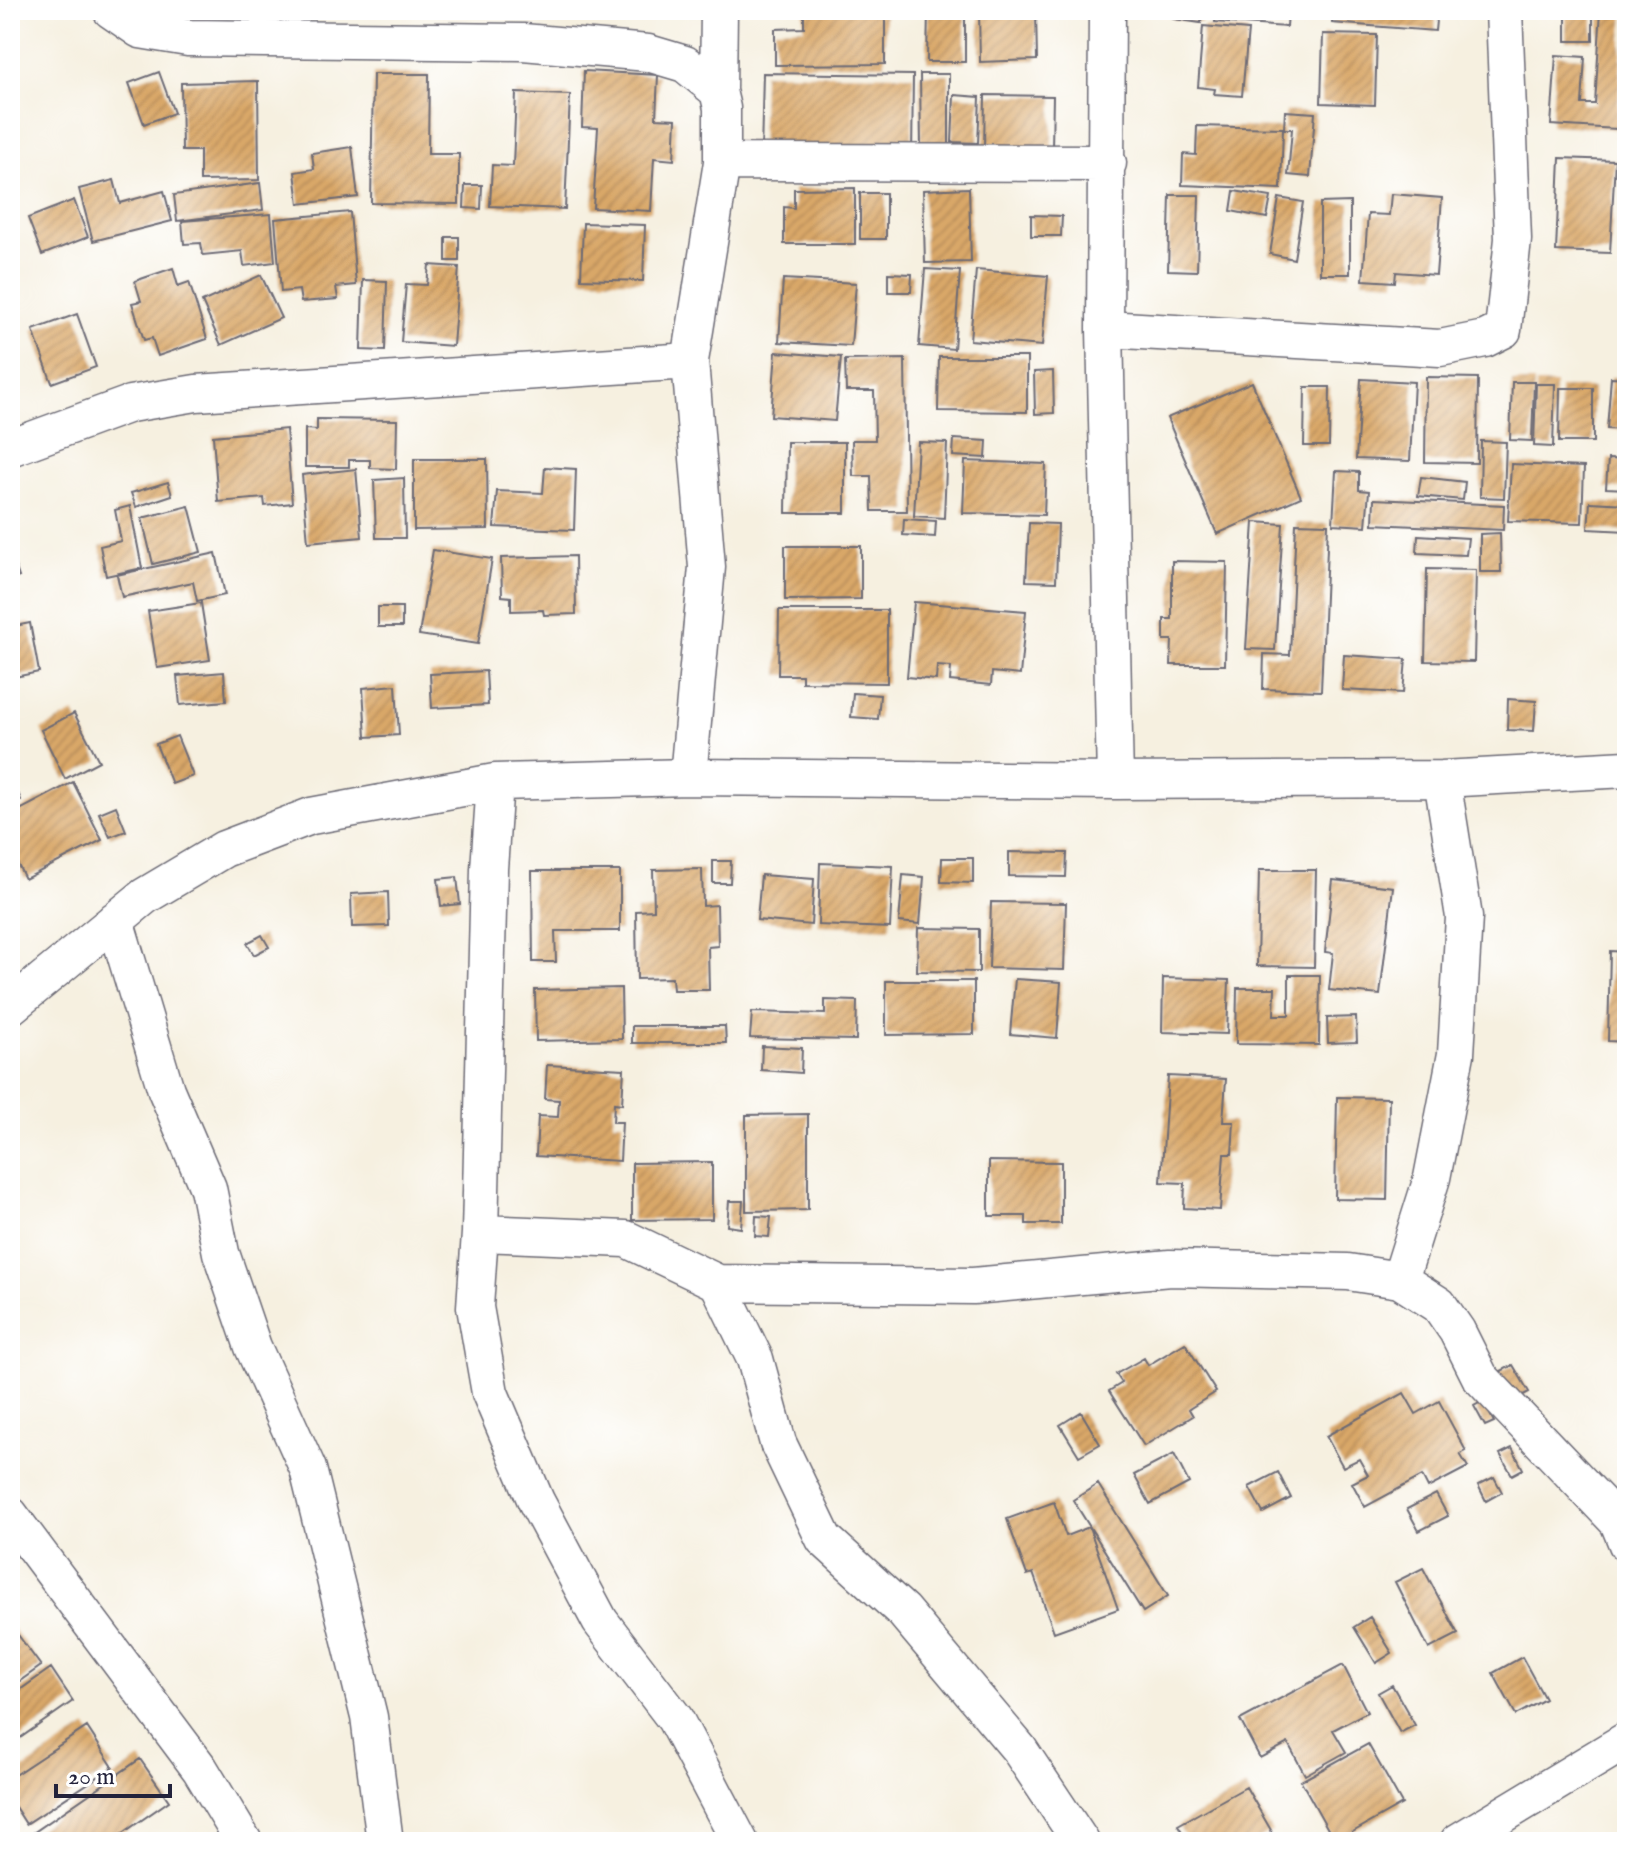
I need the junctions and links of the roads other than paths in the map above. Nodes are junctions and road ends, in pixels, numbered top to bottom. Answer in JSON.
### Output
{"nodes":[{"id":1,"x":111,"y":10,"type":"edge"},
{"id":2,"x":416,"y":10,"type":"edge"},
{"id":3,"x":719,"y":10,"type":"edge"},
{"id":4,"x":1107,"y":10,"type":"edge"},
{"id":5,"x":1504,"y":10,"type":"edge"},
{"id":6,"x":440,"y":39,"type":"junction"},
{"id":7,"x":718,"y":91,"type":"junction"},
{"id":8,"x":722,"y":162,"type":"junction"},
{"id":9,"x":1108,"y":163,"type":"junction"},
{"id":10,"x":1105,"y":329,"type":"junction"},
{"id":11,"x":690,"y":361,"type":"junction"},
{"id":12,"x":10,"y":448,"type":"edge"},
{"id":13,"x":1627,"y":769,"type":"edge"},
{"id":14,"x":688,"y":777,"type":"junction"},
{"id":15,"x":1442,"y":779,"type":"junction"},
{"id":16,"x":1115,"y":781,"type":"junction"},
{"id":17,"x":495,"y":782,"type":"junction"},
{"id":18,"x":115,"y":920,"type":"junction"},
{"id":19,"x":10,"y":1007,"type":"edge"},
{"id":20,"x":480,"y":1233,"type":"junction"},
{"id":21,"x":1400,"y":1280,"type":"junction"},
{"id":22,"x":718,"y":1283,"type":"junction"},
{"id":23,"x":10,"y":1515,"type":"edge"},
{"id":24,"x":1627,"y":1544,"type":"edge"},
{"id":25,"x":1627,"y":1740,"type":"edge"},
{"id":26,"x":1476,"y":1838,"type":"edge"},
{"id":27,"x":244,"y":1842,"type":"edge"},
{"id":28,"x":385,"y":1842,"type":"edge"},
{"id":29,"x":740,"y":1842,"type":"edge"},
{"id":30,"x":1081,"y":1842,"type":"edge"}],
"edges":[{"from":1,"to":6,"type":"street"},
{"from":2,"to":6,"type":"street"},
{"from":3,"to":7,"type":"street"},
{"from":4,"to":9,"type":"street"},
{"from":5,"to":10,"type":"street"},
{"from":6,"to":7,"type":"street"},
{"from":7,"to":8,"type":"street"},
{"from":8,"to":9,"type":"street"},
{"from":8,"to":11,"type":"street"},
{"from":9,"to":10,"type":"street"},
{"from":10,"to":16,"type":"street"},
{"from":11,"to":12,"type":"street"},
{"from":11,"to":14,"type":"street"},
{"from":13,"to":15,"type":"street"},
{"from":14,"to":16,"type":"street"},
{"from":14,"to":17,"type":"street"},
{"from":15,"to":16,"type":"street"},
{"from":15,"to":21,"type":"street"},
{"from":17,"to":18,"type":"street"},
{"from":17,"to":20,"type":"street"},
{"from":18,"to":19,"type":"street"},
{"from":18,"to":28,"type":"street"},
{"from":20,"to":22,"type":"street"},
{"from":20,"to":29,"type":"street"},
{"from":21,"to":22,"type":"street"},
{"from":21,"to":24,"type":"street"},
{"from":22,"to":30,"type":"street"},
{"from":23,"to":27,"type":"street"},
{"from":25,"to":26,"type":"street"}]}
